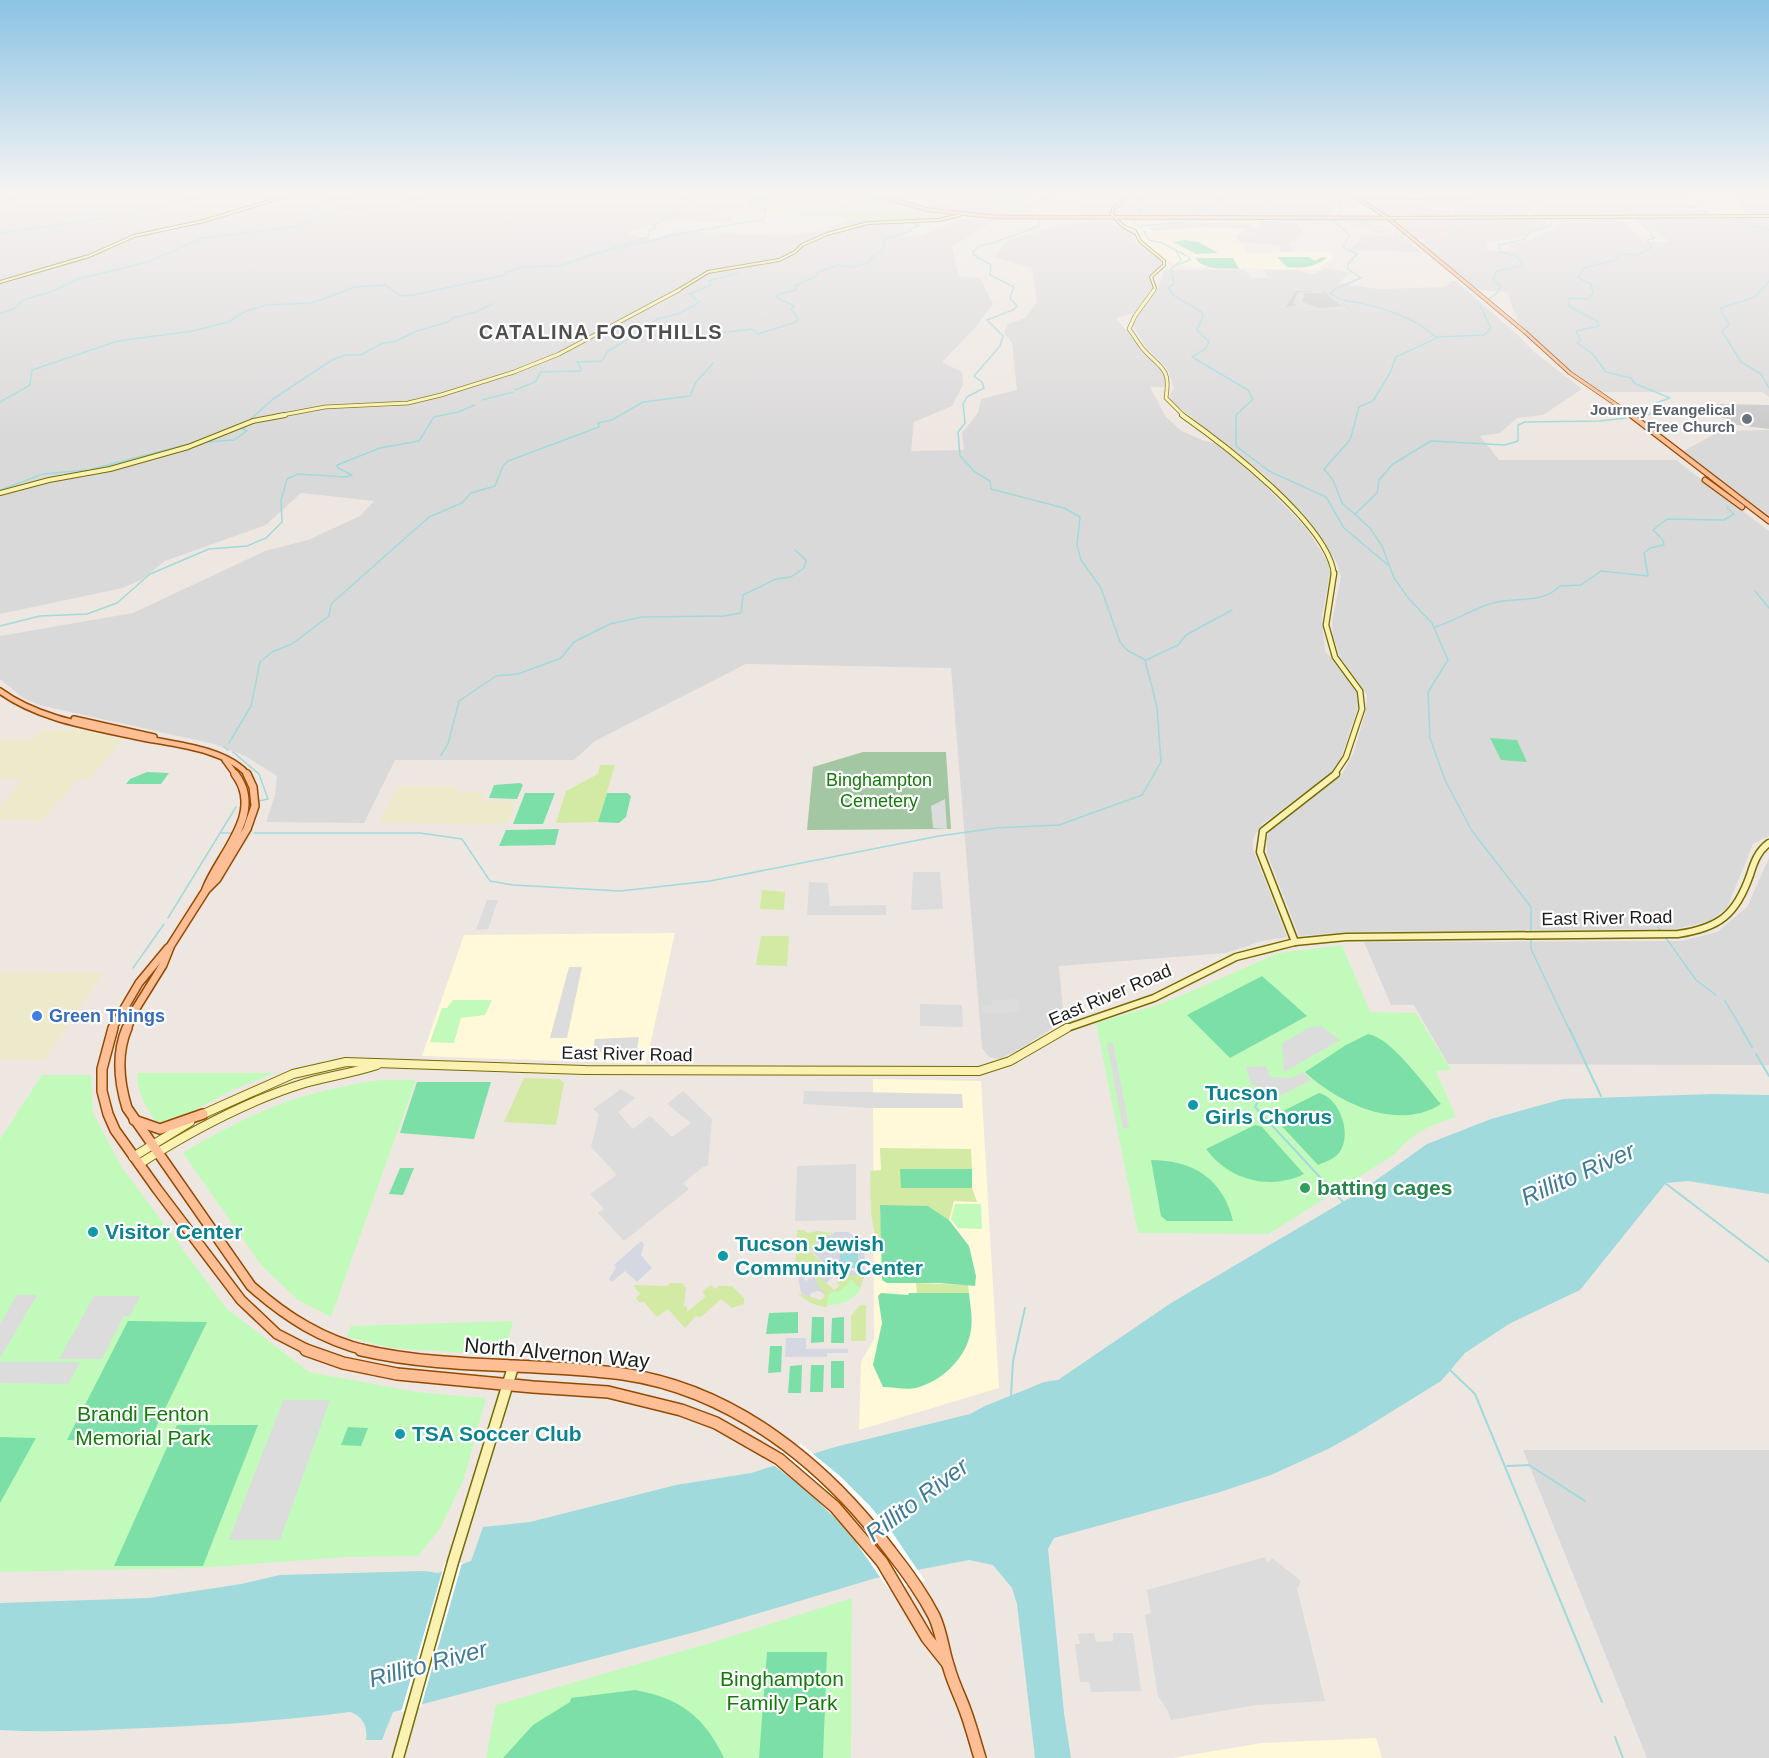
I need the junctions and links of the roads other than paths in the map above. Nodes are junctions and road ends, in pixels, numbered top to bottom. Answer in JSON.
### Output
{"nodes":[{"id":1,"x":27,"y":274,"type":"edge"},
{"id":2,"x":705,"y":274,"type":"edge"},
{"id":3,"x":1153,"y":274,"type":"edge"},
{"id":4,"x":1451,"y":274,"type":"edge"},
{"id":5,"x":1453,"y":274,"type":"edge"},
{"id":6,"x":0,"y":282,"type":"edge"},
{"id":7,"x":1461,"y":282,"type":"junction"},
{"id":8,"x":0,"y":493,"type":"edge"},
{"id":9,"x":1769,"y":521,"type":"edge"},
{"id":10,"x":1769,"y":527,"type":"edge"},
{"id":11,"x":0,"y":691,"type":"edge"},
{"id":12,"x":1769,"y":843,"type":"edge"},
{"id":13,"x":1295,"y":942,"type":"junction"},
{"id":14,"x":171,"y":945,"type":"junction"},
{"id":15,"x":380,"y":1064,"type":"junction"},
{"id":16,"x":203,"y":1114,"type":"junction"},
{"id":17,"x":134,"y":1120,"type":"junction"},
{"id":18,"x":154,"y":1149,"type":"junction"},
{"id":19,"x":136,"y":1160,"type":"junction"},
{"id":20,"x":513,"y":1367,"type":"junction"},
{"id":21,"x":508,"y":1383,"type":"junction"},
{"id":22,"x":947,"y":1663,"type":"junction"},
{"id":23,"x":398,"y":1758,"type":"edge"},
{"id":24,"x":980,"y":1758,"type":"edge"}],
"edges":[{"from":1,"to":6,"type":"street"},
{"from":2,"to":8,"type":"street"},
{"from":3,"to":13,"type":"street"},
{"from":4,"to":7,"type":"main road"},
{"from":5,"to":7,"type":"main road"},
{"from":7,"to":9,"type":"main road"},
{"from":7,"to":10,"type":"main road"},
{"from":11,"to":14,"type":"main road"},
{"from":12,"to":13,"type":"street","name":"East River Road"},
{"from":13,"to":15,"type":"street","name":"East River Road"},
{"from":14,"to":17,"type":"main road"},
{"from":14,"to":19,"type":"main road"},
{"from":15,"to":16,"type":"street","name":"East River Road"},
{"from":15,"to":18,"type":"street","name":"East River Road"},
{"from":16,"to":17,"type":"main road"},
{"from":16,"to":18,"type":"street","name":"East River Road"},
{"from":17,"to":18,"type":"main road"},
{"from":18,"to":19,"type":"street","name":"East River Road"},
{"from":18,"to":20,"type":"main road","name":"North Alvernon Way"},
{"from":19,"to":21,"type":"main road","name":"North Alvernon Way"},
{"from":20,"to":21,"type":"street"},
{"from":20,"to":22,"type":"main road","name":"North Alvernon Way"},
{"from":21,"to":22,"type":"main road","name":"North Alvernon Way"},
{"from":21,"to":23,"type":"street"},
{"from":22,"to":24,"type":"main road","name":"North Alvernon Way"}]}
